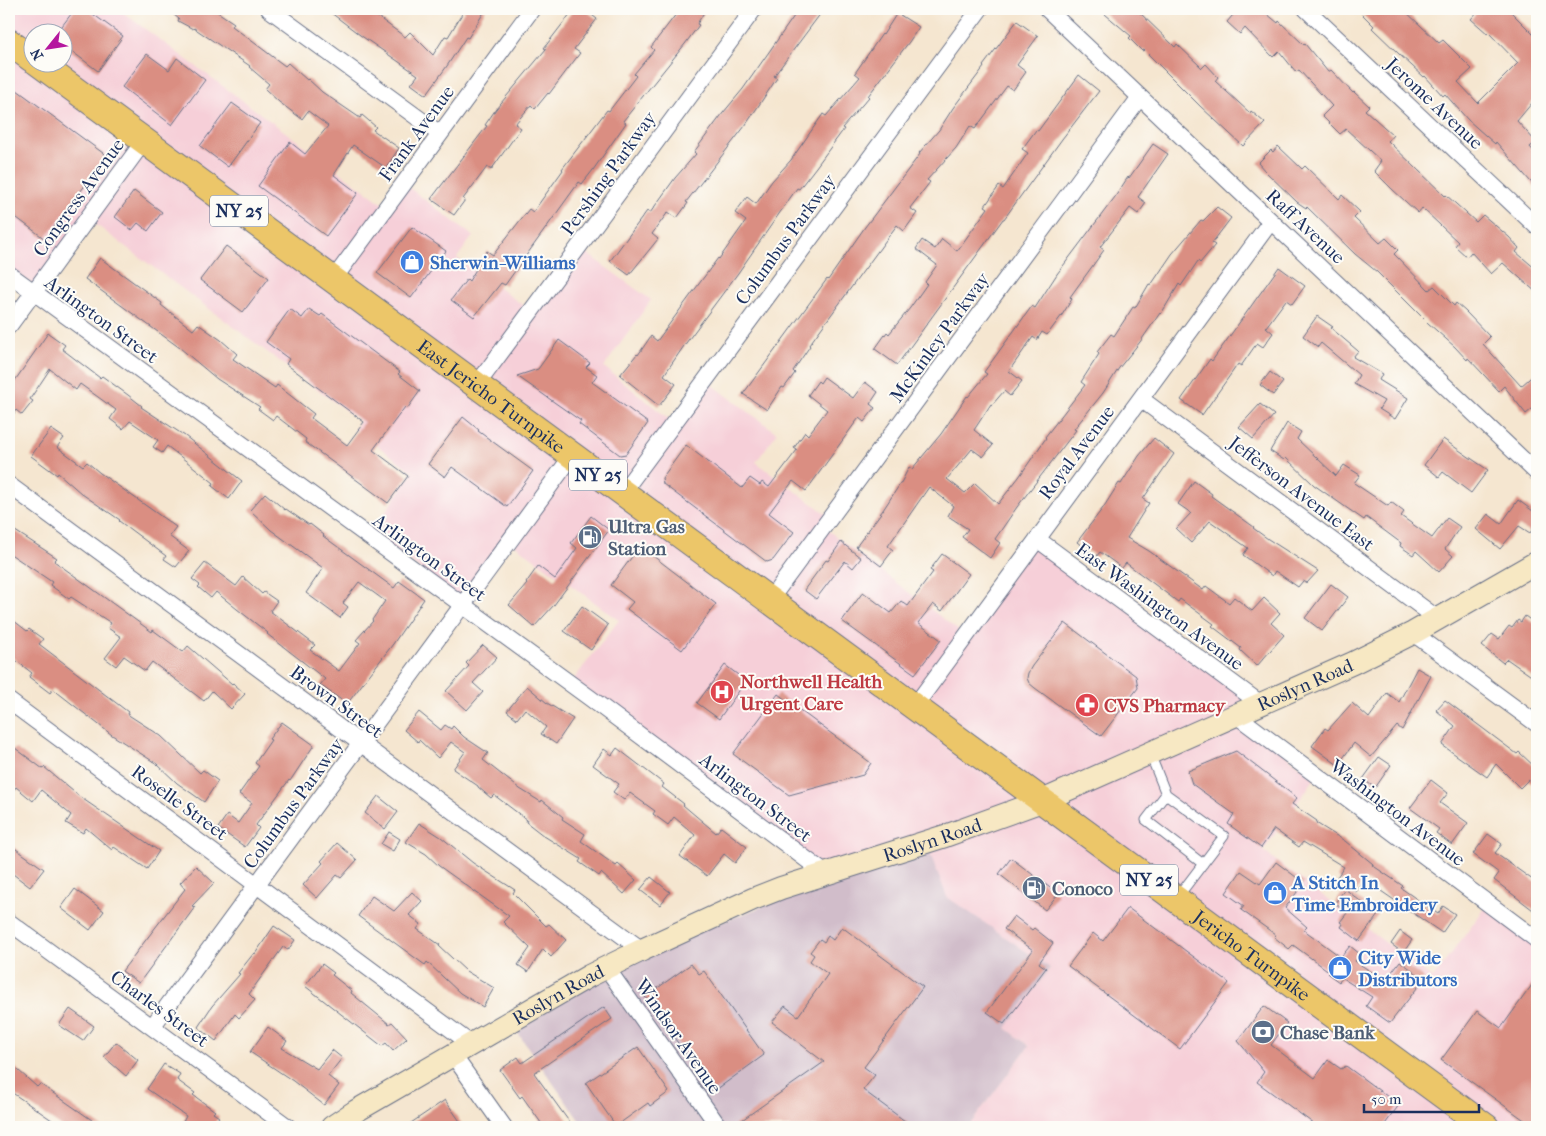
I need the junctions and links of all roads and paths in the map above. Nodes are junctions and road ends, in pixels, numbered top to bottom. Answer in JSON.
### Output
{"nodes":[{"id":1,"x":270,"y":9,"type":"edge"},
{"id":2,"x":532,"y":9,"type":"edge"},
{"id":3,"x":754,"y":9,"type":"edge"},
{"id":4,"x":980,"y":9,"type":"edge"},
{"id":5,"x":1047,"y":9,"type":"edge"},
{"id":6,"x":1306,"y":9,"type":"edge"},
{"id":7,"x":9,"y":42,"type":"edge"},
{"id":8,"x":22,"y":52,"type":"edge"},
{"id":9,"x":51,"y":72,"type":"edge"},
{"id":10,"x":1140,"y":97,"type":"junction"},
{"id":11,"x":440,"y":134,"type":"junction"},
{"id":12,"x":144,"y":141,"type":"junction"},
{"id":13,"x":1271,"y":221,"type":"junction"},
{"id":14,"x":1537,"y":227,"type":"edge"},
{"id":15,"x":9,"y":274,"type":"edge"},
{"id":16,"x":333,"y":280,"type":"junction"},
{"id":17,"x":33,"y":293,"type":"junction"},
{"id":18,"x":9,"y":326,"type":"edge"},
{"id":19,"x":476,"y":386,"type":"junction"},
{"id":20,"x":1141,"y":399,"type":"junction"},
{"id":21,"x":572,"y":456,"type":"junction"},
{"id":22,"x":1537,"y":473,"type":"edge"},
{"id":23,"x":9,"y":485,"type":"edge"},
{"id":24,"x":622,"y":493,"type":"junction"},
{"id":25,"x":1037,"y":540,"type":"junction"},
{"id":26,"x":1537,"y":562,"type":"edge"},
{"id":27,"x":769,"y":601,"type":"junction"},
{"id":28,"x":463,"y":606,"type":"junction"},
{"id":29,"x":1438,"y":619,"type":"junction"},
{"id":30,"x":1413,"y":633,"type":"junction"},
{"id":31,"x":9,"y":701,"type":"edge"},
{"id":32,"x":1261,"y":704,"type":"junction"},
{"id":33,"x":914,"y":707,"type":"junction"},
{"id":34,"x":1236,"y":716,"type":"junction"},
{"id":35,"x":1537,"y":724,"type":"edge"},
{"id":36,"x":361,"y":744,"type":"junction"},
{"id":37,"x":1150,"y":754,"type":"junction"},
{"id":38,"x":1166,"y":794,"type":"junction"},
{"id":39,"x":1042,"y":801,"type":"junction"},
{"id":40,"x":1203,"y":864,"type":"junction"},
{"id":41,"x":826,"y":874,"type":"junction"},
{"id":42,"x":258,"y":884,"type":"junction"},
{"id":43,"x":1176,"y":900,"type":"junction"},
{"id":44,"x":9,"y":922,"type":"edge"},
{"id":45,"x":1537,"y":940,"type":"edge"},
{"id":46,"x":642,"y":950,"type":"junction"},
{"id":47,"x":606,"y":967,"type":"junction"},
{"id":48,"x":152,"y":1027,"type":"junction"},
{"id":49,"x":462,"y":1049,"type":"junction"},
{"id":50,"x":288,"y":1127,"type":"edge"},
{"id":51,"x":332,"y":1127,"type":"edge"},
{"id":52,"x":504,"y":1127,"type":"edge"},
{"id":53,"x":719,"y":1127,"type":"edge"},
{"id":54,"x":1486,"y":1127,"type":"edge"}],
"edges":[{"from":1,"to":11,"type":"street"},
{"from":2,"to":11,"type":"street","name":"Frank Avenue"},
{"from":3,"to":19,"type":"street","name":"Pershing Parkway"},
{"from":4,"to":24,"type":"street","name":"Columbus Parkway"},
{"from":5,"to":10,"type":"street","name":"Raff Avenue"},
{"from":6,"to":14,"type":"street","name":"Jerome Avenue"},
{"from":7,"to":8,"type":"main road"},
{"from":9,"to":12,"type":"main road","name":"East Jericho Turnpike","number":"NY 25"},
{"from":10,"to":13,"type":"street","name":"Raff Avenue"},
{"from":10,"to":27,"type":"street","name":"McKinley Parkway"},
{"from":11,"to":16,"type":"street","name":"Frank Avenue"},
{"from":12,"to":16,"type":"main road","name":"East Jericho Turnpike","number":"NY 25"},
{"from":12,"to":17,"type":"street","name":"Congress Avenue"},
{"from":13,"to":20,"type":"street","name":"Royal Avenue"},
{"from":13,"to":22,"type":"street","name":"Raff Avenue"},
{"from":15,"to":17,"type":"street","name":"Arlington Street"},
{"from":16,"to":19,"type":"main road","name":"East Jericho Turnpike","number":"NY 25"},
{"from":17,"to":18,"type":"street","name":"Congress Avenue"},
{"from":17,"to":28,"type":"street","name":"Arlington Street"},
{"from":19,"to":21,"type":"main road","name":"East Jericho Turnpike","number":"NY 25"},
{"from":20,"to":25,"type":"street","name":"Royal Avenue"},
{"from":20,"to":29,"type":"street","name":"Jefferson Avenue East"},
{"from":21,"to":24,"type":"main road","name":"East Jericho Turnpike","number":"NY 25"},
{"from":21,"to":28,"type":"street","name":"Columbus Parkway"},
{"from":23,"to":36,"type":"street","name":"Brown Street"},
{"from":24,"to":27,"type":"main road","name":"East Jericho Turnpike","number":"NY 25"},
{"from":25,"to":32,"type":"street","name":"East Washington Avenue"},
{"from":25,"to":33,"type":"street","name":"Royal Avenue"},
{"from":26,"to":29,"type":"main road","name":"Roslyn Road"},
{"from":27,"to":33,"type":"main road","name":"East Jericho Turnpike","number":"NY 25"},
{"from":28,"to":36,"type":"street","name":"Columbus Parkway"},
{"from":28,"to":41,"type":"street","name":"Arlington Street"},
{"from":29,"to":30,"type":"main road","name":"Roslyn Road"},
{"from":30,"to":32,"type":"main road","name":"Roslyn Road"},
{"from":30,"to":35,"type":"street"},
{"from":31,"to":42,"type":"street","name":"Roselle Street"},
{"from":32,"to":34,"type":"main road","name":"Roslyn Road"},
{"from":33,"to":39,"type":"main road","name":"East Jericho Turnpike","number":"NY 25"},
{"from":34,"to":37,"type":"main road","name":"Roslyn Road"},
{"from":34,"to":45,"type":"street","name":"Washington Avenue"},
{"from":36,"to":42,"type":"street","name":"Columbus Parkway"},
{"from":36,"to":46,"type":"street","name":"Brown Street"},
{"from":37,"to":38,"type":"lane"},
{"from":37,"to":39,"type":"main road","name":"Roslyn Road"},
{"from":38,"to":40,"type":"lane"},
{"from":38,"to":40,"type":"lane"},
{"from":39,"to":41,"type":"main road","name":"Roslyn Road"},
{"from":39,"to":43,"type":"main road","name":"Jericho Turnpike","number":"NY 25"},
{"from":40,"to":43,"type":"lane"},
{"from":41,"to":46,"type":"main road","name":"Roslyn Road"},
{"from":42,"to":48,"type":"street","name":"Columbus Parkway"},
{"from":42,"to":49,"type":"street","name":"Roselle Street"},
{"from":43,"to":54,"type":"main road","name":"Jericho Turnpike","number":"NY 25"},
{"from":44,"to":48,"type":"street","name":"Charles Street"},
{"from":46,"to":47,"type":"main road","name":"Roslyn Road"},
{"from":47,"to":49,"type":"main road","name":"Roslyn Road"},
{"from":47,"to":53,"type":"street","name":"Windsor Avenue"},
{"from":48,"to":50,"type":"street","name":"Charles Street"},
{"from":49,"to":51,"type":"main road","name":"Roslyn Road"},
{"from":49,"to":52,"type":"street","name":"Roselle Street"}]}
